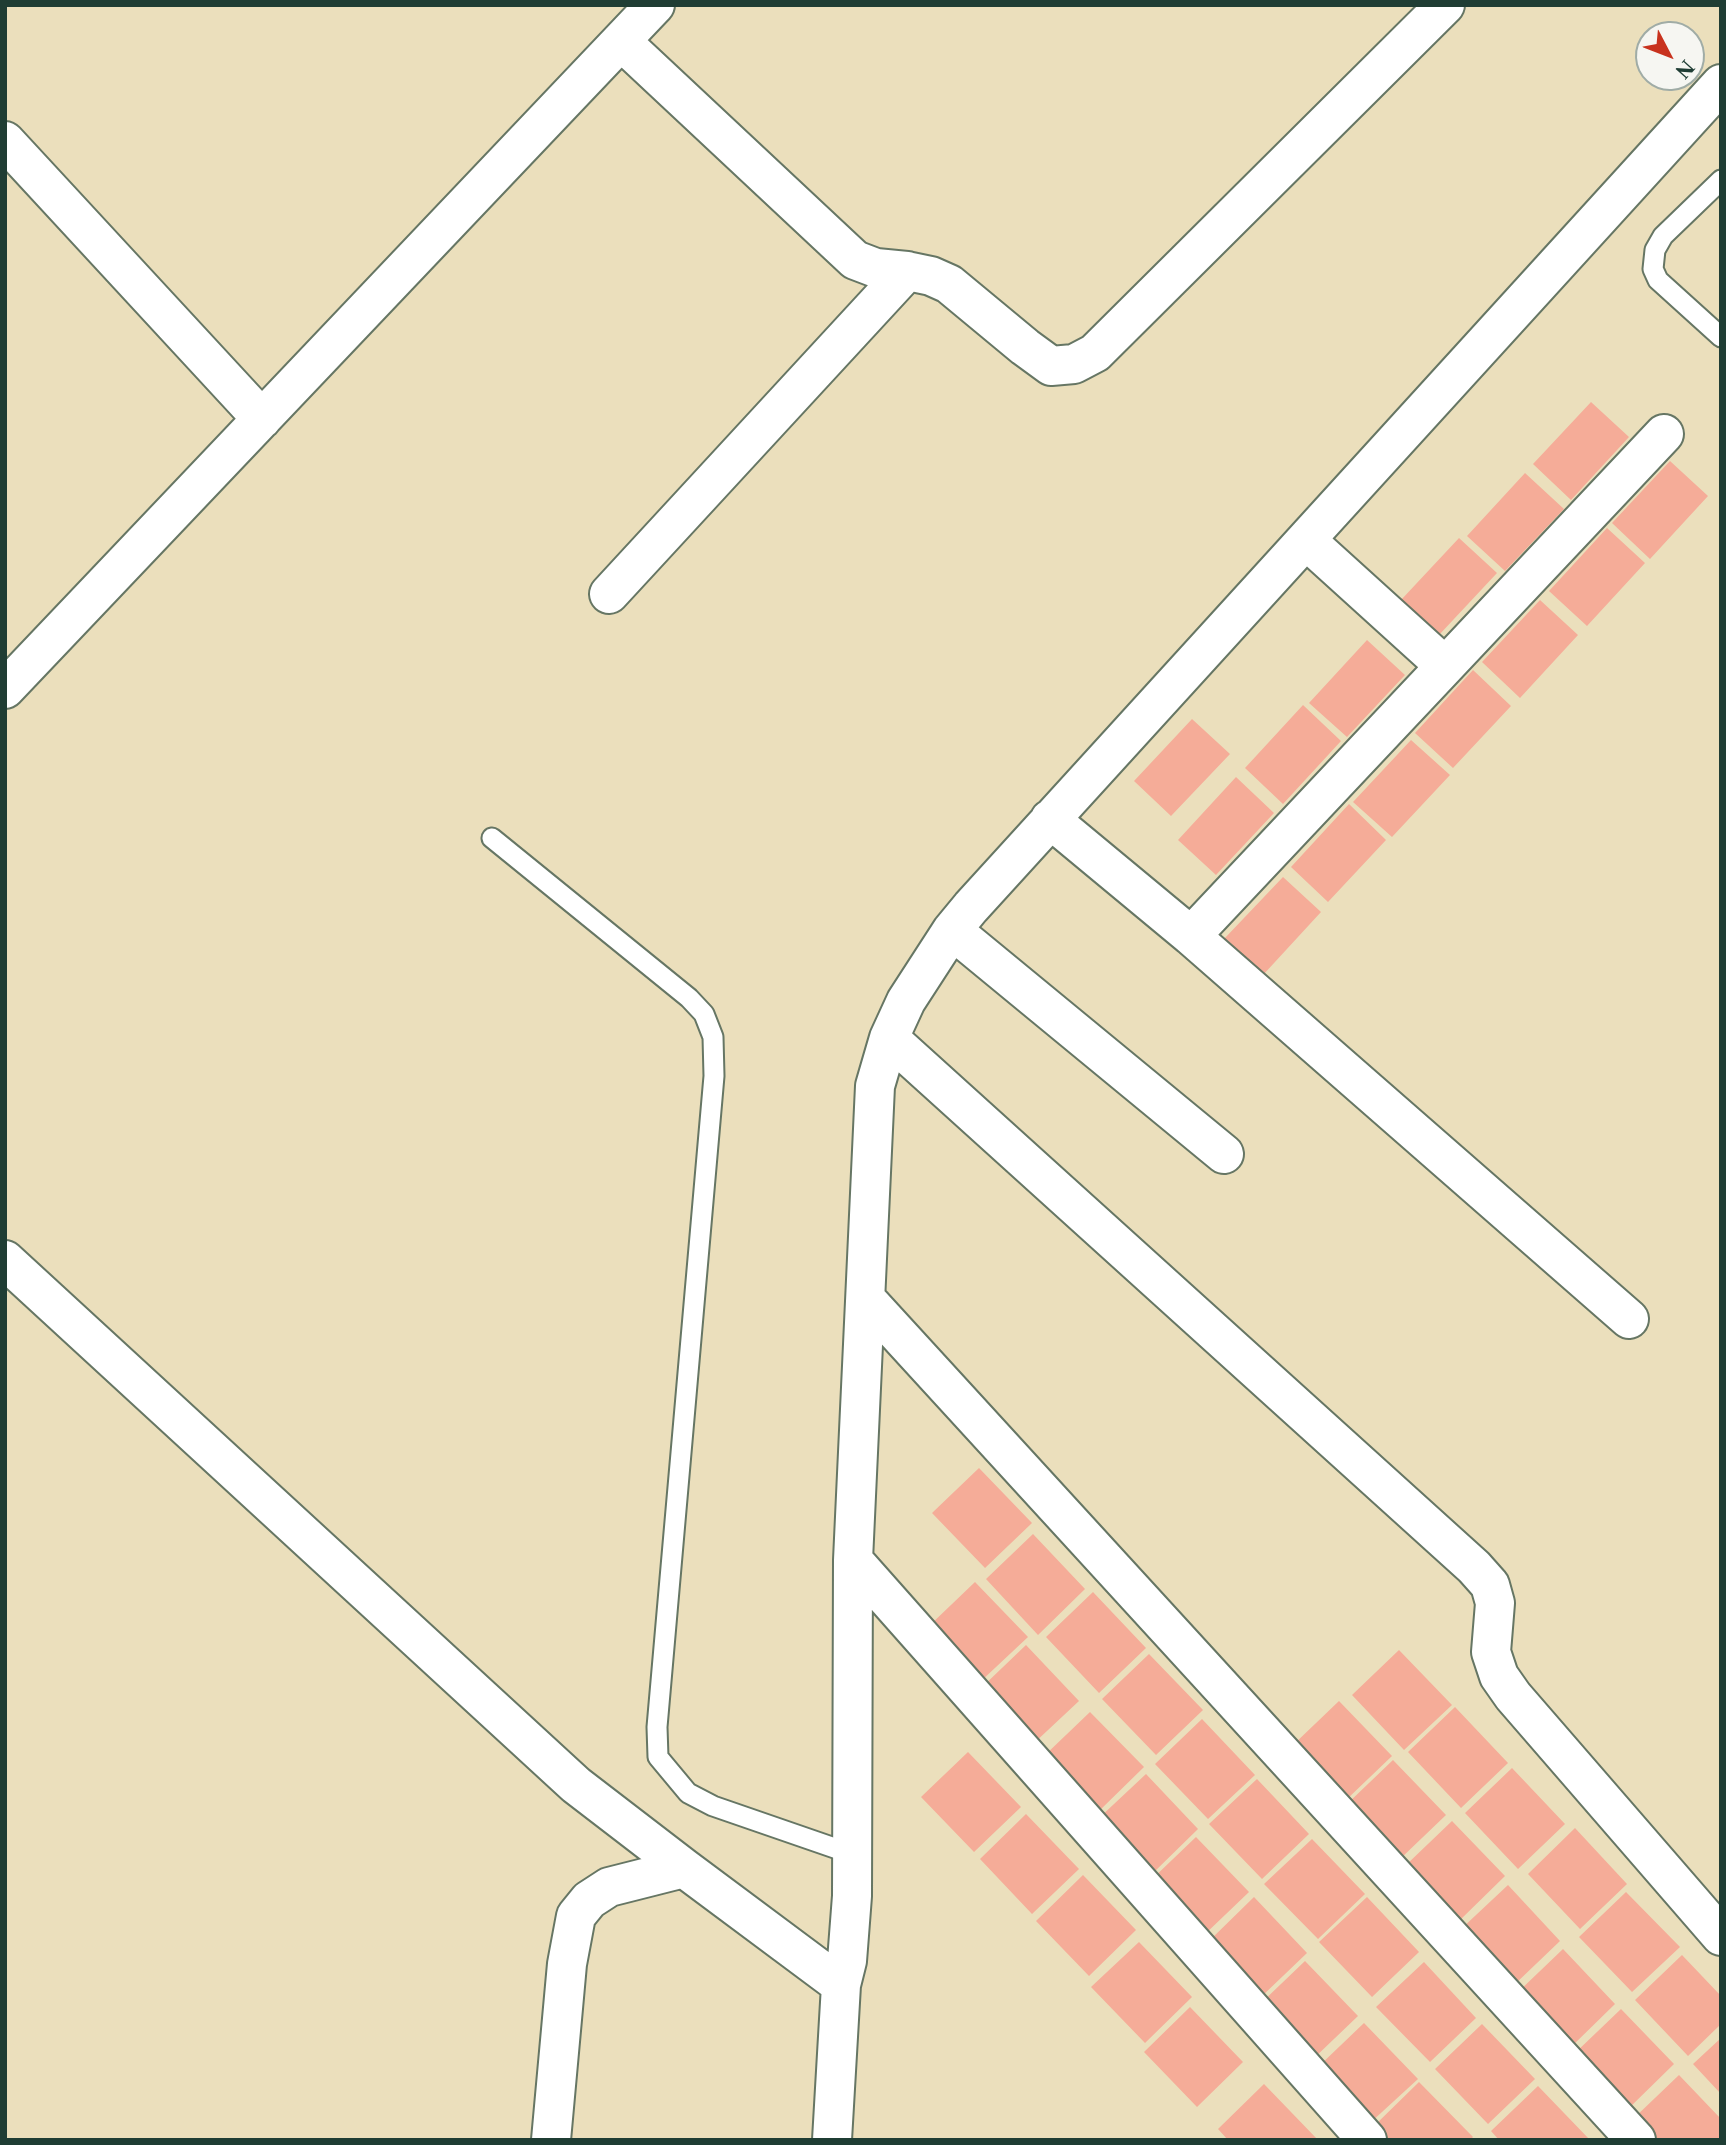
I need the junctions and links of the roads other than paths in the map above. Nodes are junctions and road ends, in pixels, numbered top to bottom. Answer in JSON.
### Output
{"nodes":[{"id":1,"x":654,"y":5,"type":"edge"},
{"id":2,"x":1445,"y":5,"type":"edge"},
{"id":3,"x":621,"y":41,"type":"junction"},
{"id":4,"x":1721,"y":84,"type":"edge"},
{"id":5,"x":5,"y":141,"type":"edge"},
{"id":6,"x":1721,"y":180,"type":"edge"},
{"id":7,"x":907,"y":271,"type":"junction"},
{"id":8,"x":1721,"y":337,"type":"edge"},
{"id":9,"x":262,"y":419,"type":"junction"},
{"id":10,"x":1664,"y":434,"type":"dead end"},
{"id":11,"x":1306,"y":540,"type":"junction"},
{"id":12,"x":609,"y":594,"type":"dead end"},
{"id":13,"x":1445,"y":666,"type":"junction"},
{"id":14,"x":5,"y":689,"type":"edge"},
{"id":15,"x":1050,"y":819,"type":"junction"},
{"id":16,"x":492,"y":838,"type":"dead end"},
{"id":17,"x":952,"y":930,"type":"junction"},
{"id":18,"x":1191,"y":936,"type":"junction"},
{"id":19,"x":889,"y":1038,"type":"junction"},
{"id":20,"x":1224,"y":1154,"type":"dead end"},
{"id":21,"x":5,"y":1260,"type":"edge"},
{"id":22,"x":866,"y":1299,"type":"junction"},
{"id":23,"x":1629,"y":1319,"type":"dead end"},
{"id":24,"x":853,"y":1560,"type":"junction"},
{"id":25,"x":852,"y":1854,"type":"junction"},
{"id":26,"x":684,"y":1868,"type":"junction"},
{"id":27,"x":1721,"y":1936,"type":"edge"},
{"id":28,"x":844,"y":1973,"type":"junction"},
{"id":29,"x":551,"y":2140,"type":"edge"},
{"id":30,"x":832,"y":2140,"type":"edge"},
{"id":31,"x":1367,"y":2140,"type":"edge"},
{"id":32,"x":1636,"y":2140,"type":"edge"}],
"edges":[{"from":1,"to":3,"type":"street"},
{"from":2,"to":7,"type":"street"},
{"from":3,"to":7,"type":"street"},
{"from":3,"to":9,"type":"street"},
{"from":4,"to":11,"type":"street"},
{"from":5,"to":9,"type":"street"},
{"from":6,"to":8,"type":"lane"},
{"from":7,"to":12,"type":"street"},
{"from":9,"to":14,"type":"street"},
{"from":10,"to":13,"type":"street"},
{"from":11,"to":13,"type":"street"},
{"from":11,"to":15,"type":"street"},
{"from":13,"to":18,"type":"street"},
{"from":15,"to":17,"type":"street"},
{"from":15,"to":18,"type":"street"},
{"from":16,"to":25,"type":"lane"},
{"from":17,"to":19,"type":"street"},
{"from":17,"to":20,"type":"street"},
{"from":18,"to":23,"type":"street"},
{"from":19,"to":22,"type":"street"},
{"from":19,"to":27,"type":"street"},
{"from":21,"to":26,"type":"street"},
{"from":22,"to":24,"type":"street"},
{"from":22,"to":32,"type":"street"},
{"from":24,"to":25,"type":"street"},
{"from":24,"to":31,"type":"street"},
{"from":25,"to":28,"type":"street"},
{"from":26,"to":28,"type":"street"},
{"from":26,"to":29,"type":"street"},
{"from":28,"to":30,"type":"street"}]}
